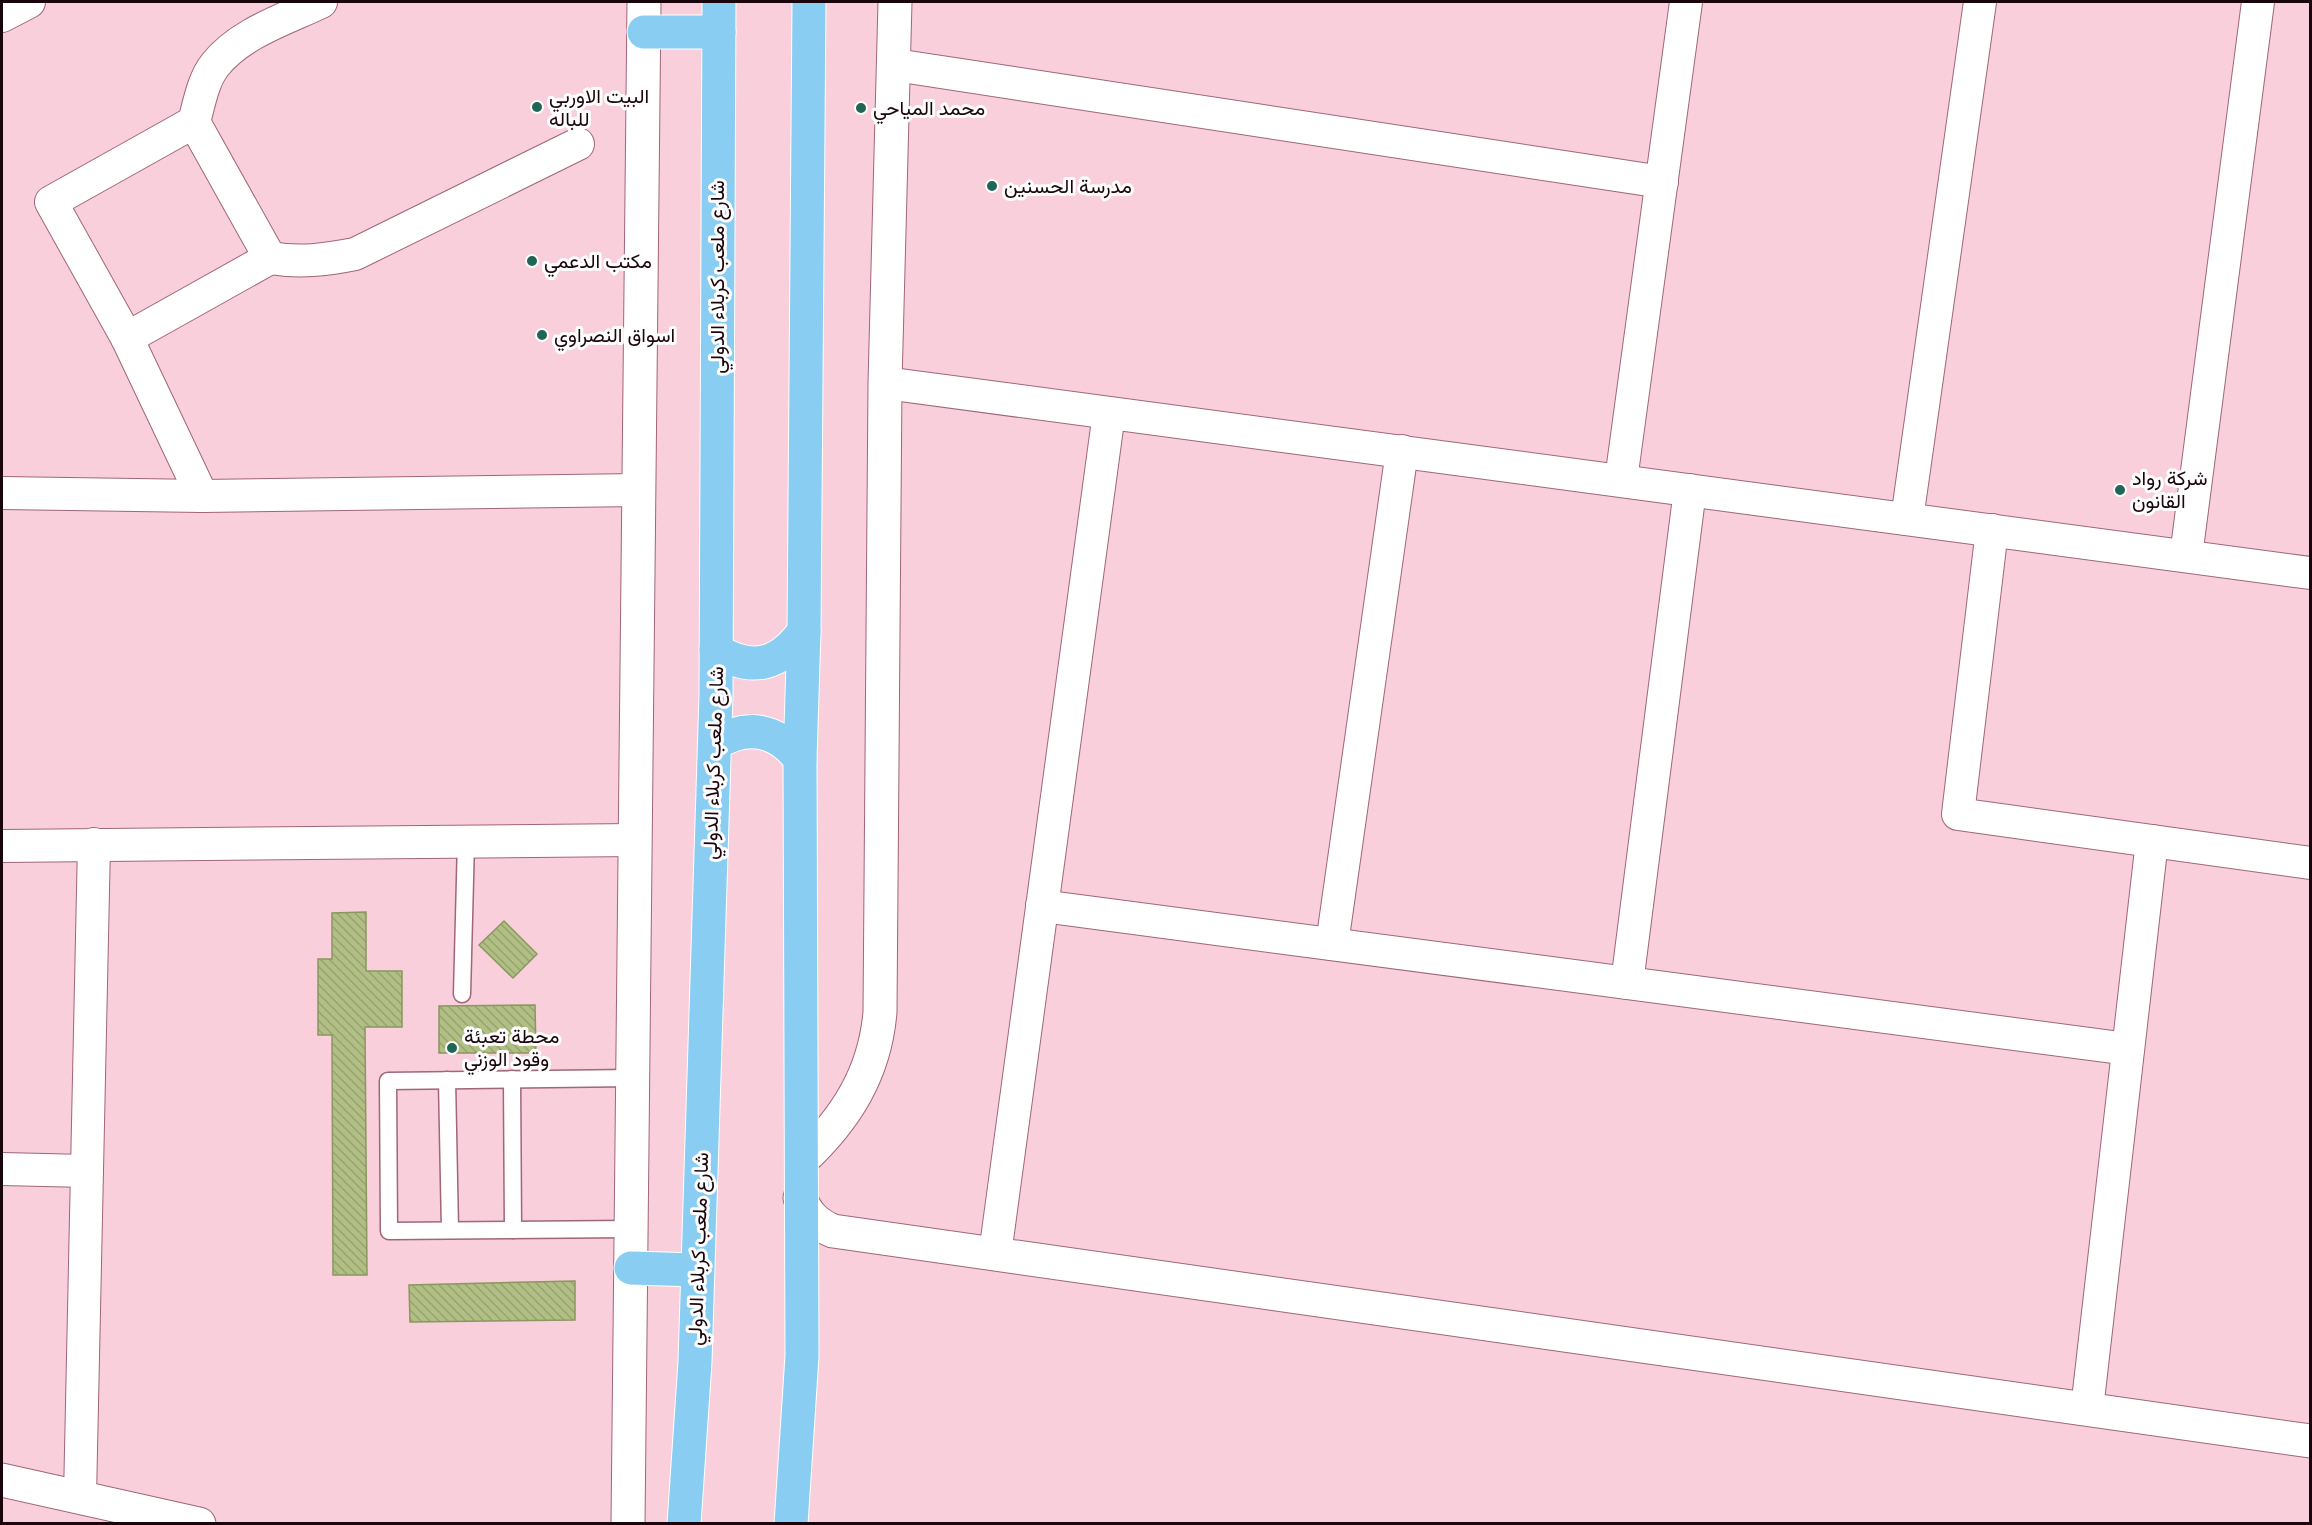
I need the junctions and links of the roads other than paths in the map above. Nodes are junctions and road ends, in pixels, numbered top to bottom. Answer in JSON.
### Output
{"nodes":[{"id":1,"x":29,"y":2,"type":"edge"},
{"id":2,"x":321,"y":2,"type":"edge"},
{"id":3,"x":809,"y":2,"type":"edge"},
{"id":4,"x":895,"y":2,"type":"edge"},
{"id":5,"x":1686,"y":2,"type":"edge"},
{"id":6,"x":1980,"y":2,"type":"edge"},
{"id":7,"x":2259,"y":2,"type":"edge"},
{"id":8,"x":2,"y":16,"type":"edge"},
{"id":9,"x":644,"y":17,"type":"edge"},
{"id":10,"x":719,"y":17,"type":"edge"},
{"id":11,"x":895,"y":65,"type":"junction"},
{"id":12,"x":194,"y":122,"type":"junction"},
{"id":13,"x":578,"y":144,"type":"dead end"},
{"id":14,"x":1662,"y":182,"type":"junction"},
{"id":15,"x":270,"y":258,"type":"junction"},
{"id":16,"x":127,"y":338,"type":"junction"},
{"id":17,"x":885,"y":383,"type":"junction"},
{"id":18,"x":1109,"y":413,"type":"junction"},
{"id":19,"x":1402,"y":451,"type":"junction"},
{"id":20,"x":1621,"y":480,"type":"junction"},
{"id":21,"x":639,"y":490,"type":"junction"},
{"id":22,"x":1690,"y":490,"type":"junction"},
{"id":23,"x":2,"y":493,"type":"edge"},
{"id":24,"x":202,"y":496,"type":"junction"},
{"id":25,"x":1907,"y":519,"type":"junction"},
{"id":26,"x":1992,"y":530,"type":"junction"},
{"id":27,"x":2186,"y":556,"type":"junction"},
{"id":28,"x":2310,"y":573,"type":"edge"},
{"id":29,"x":804,"y":631,"type":"junction"},
{"id":30,"x":716,"y":650,"type":"junction"},
{"id":31,"x":715,"y":744,"type":"junction"},
{"id":32,"x":800,"y":759,"type":"junction"},
{"id":33,"x":635,"y":840,"type":"junction"},
{"id":34,"x":466,"y":841,"type":"junction"},
{"id":35,"x":2152,"y":841,"type":"junction"},
{"id":36,"x":94,"y":844,"type":"junction"},
{"id":37,"x":2,"y":846,"type":"edge"},
{"id":38,"x":2310,"y":863,"type":"edge"},
{"id":39,"x":1042,"y":906,"type":"junction"},
{"id":40,"x":1332,"y":944,"type":"junction"},
{"id":41,"x":1627,"y":983,"type":"junction"},
{"id":42,"x":462,"y":994,"type":"dead end"},
{"id":43,"x":2128,"y":1049,"type":"junction"},
{"id":44,"x":633,"y":1078,"type":"junction"},
{"id":45,"x":512,"y":1079,"type":"junction"},
{"id":46,"x":447,"y":1080,"type":"junction"},
{"id":47,"x":802,"y":1160,"type":"junction"},
{"id":48,"x":2,"y":1169,"type":"edge"},
{"id":49,"x":87,"y":1171,"type":"junction"},
{"id":50,"x":800,"y":1198,"type":"junction"},
{"id":51,"x":631,"y":1229,"type":"junction"},
{"id":52,"x":450,"y":1230,"type":"junction"},
{"id":53,"x":513,"y":1230,"type":"junction"},
{"id":54,"x":995,"y":1254,"type":"junction"},
{"id":55,"x":631,"y":1268,"type":"junction"},
{"id":56,"x":697,"y":1270,"type":"junction"},
{"id":57,"x":2087,"y":1409,"type":"junction"},
{"id":58,"x":2310,"y":1441,"type":"edge"},
{"id":59,"x":2,"y":1479,"type":"edge"},
{"id":60,"x":80,"y":1497,"type":"junction"},
{"id":61,"x":199,"y":1524,"type":"edge"},
{"id":62,"x":628,"y":1524,"type":"edge"},
{"id":63,"x":684,"y":1524,"type":"edge"},
{"id":64,"x":791,"y":1524,"type":"edge"}],
"edges":[{"from":1,"to":8,"type":"street"},
{"from":2,"to":12,"type":"street"},
{"from":3,"to":29,"type":"main road"},
{"from":4,"to":11,"type":"street"},
{"from":5,"to":14,"type":"street"},
{"from":6,"to":25,"type":"street"},
{"from":7,"to":27,"type":"street"},
{"from":9,"to":10,"type":"main road"},
{"from":9,"to":21,"type":"street"},
{"from":10,"to":30,"type":"main road","name":"شارع ملعب كربلاء الدولي"},
{"from":11,"to":14,"type":"street"},
{"from":11,"to":17,"type":"street"},
{"from":12,"to":15,"type":"street"},
{"from":12,"to":16,"type":"street"},
{"from":13,"to":15,"type":"street"},
{"from":14,"to":20,"type":"street"},
{"from":15,"to":16,"type":"street"},
{"from":16,"to":24,"type":"street"},
{"from":17,"to":18,"type":"street"},
{"from":17,"to":47,"type":"street"},
{"from":18,"to":19,"type":"street"},
{"from":18,"to":39,"type":"street"},
{"from":19,"to":20,"type":"street"},
{"from":19,"to":40,"type":"street"},
{"from":20,"to":22,"type":"street"},
{"from":21,"to":24,"type":"street"},
{"from":21,"to":33,"type":"street"},
{"from":22,"to":25,"type":"street"},
{"from":22,"to":41,"type":"street"},
{"from":23,"to":24,"type":"street"},
{"from":25,"to":26,"type":"street"},
{"from":26,"to":27,"type":"street"},
{"from":26,"to":35,"type":"street"},
{"from":27,"to":28,"type":"street"},
{"from":29,"to":30,"type":"main road"},
{"from":29,"to":32,"type":"main road"},
{"from":30,"to":31,"type":"main road","name":"شارع ملعب كربلاء الدولي"},
{"from":31,"to":32,"type":"main road"},
{"from":31,"to":56,"type":"main road","name":"شارع ملعب كربلاء الدولي"},
{"from":32,"to":47,"type":"main road"},
{"from":33,"to":34,"type":"street"},
{"from":33,"to":44,"type":"street"},
{"from":34,"to":36,"type":"street"},
{"from":34,"to":42,"type":"lane"},
{"from":35,"to":38,"type":"street"},
{"from":35,"to":43,"type":"street"},
{"from":36,"to":37,"type":"street"},
{"from":36,"to":49,"type":"street"},
{"from":39,"to":40,"type":"street"},
{"from":39,"to":54,"type":"street"},
{"from":40,"to":41,"type":"street"},
{"from":41,"to":43,"type":"street"},
{"from":43,"to":57,"type":"street"},
{"from":44,"to":45,"type":"lane"},
{"from":44,"to":51,"type":"street"},
{"from":45,"to":46,"type":"lane"},
{"from":45,"to":53,"type":"lane"},
{"from":46,"to":52,"type":"lane"},
{"from":46,"to":52,"type":"lane"},
{"from":47,"to":50,"type":"main road"},
{"from":48,"to":49,"type":"street"},
{"from":49,"to":60,"type":"street"},
{"from":50,"to":54,"type":"street"},
{"from":50,"to":64,"type":"main road"},
{"from":51,"to":53,"type":"lane"},
{"from":51,"to":55,"type":"street"},
{"from":52,"to":53,"type":"lane"},
{"from":54,"to":57,"type":"street"},
{"from":55,"to":56,"type":"main road"},
{"from":55,"to":62,"type":"street"},
{"from":56,"to":63,"type":"main road","name":"شارع ملعب كربلاء الدولي"},
{"from":57,"to":58,"type":"street"},
{"from":59,"to":60,"type":"street"},
{"from":60,"to":61,"type":"street"}]}
